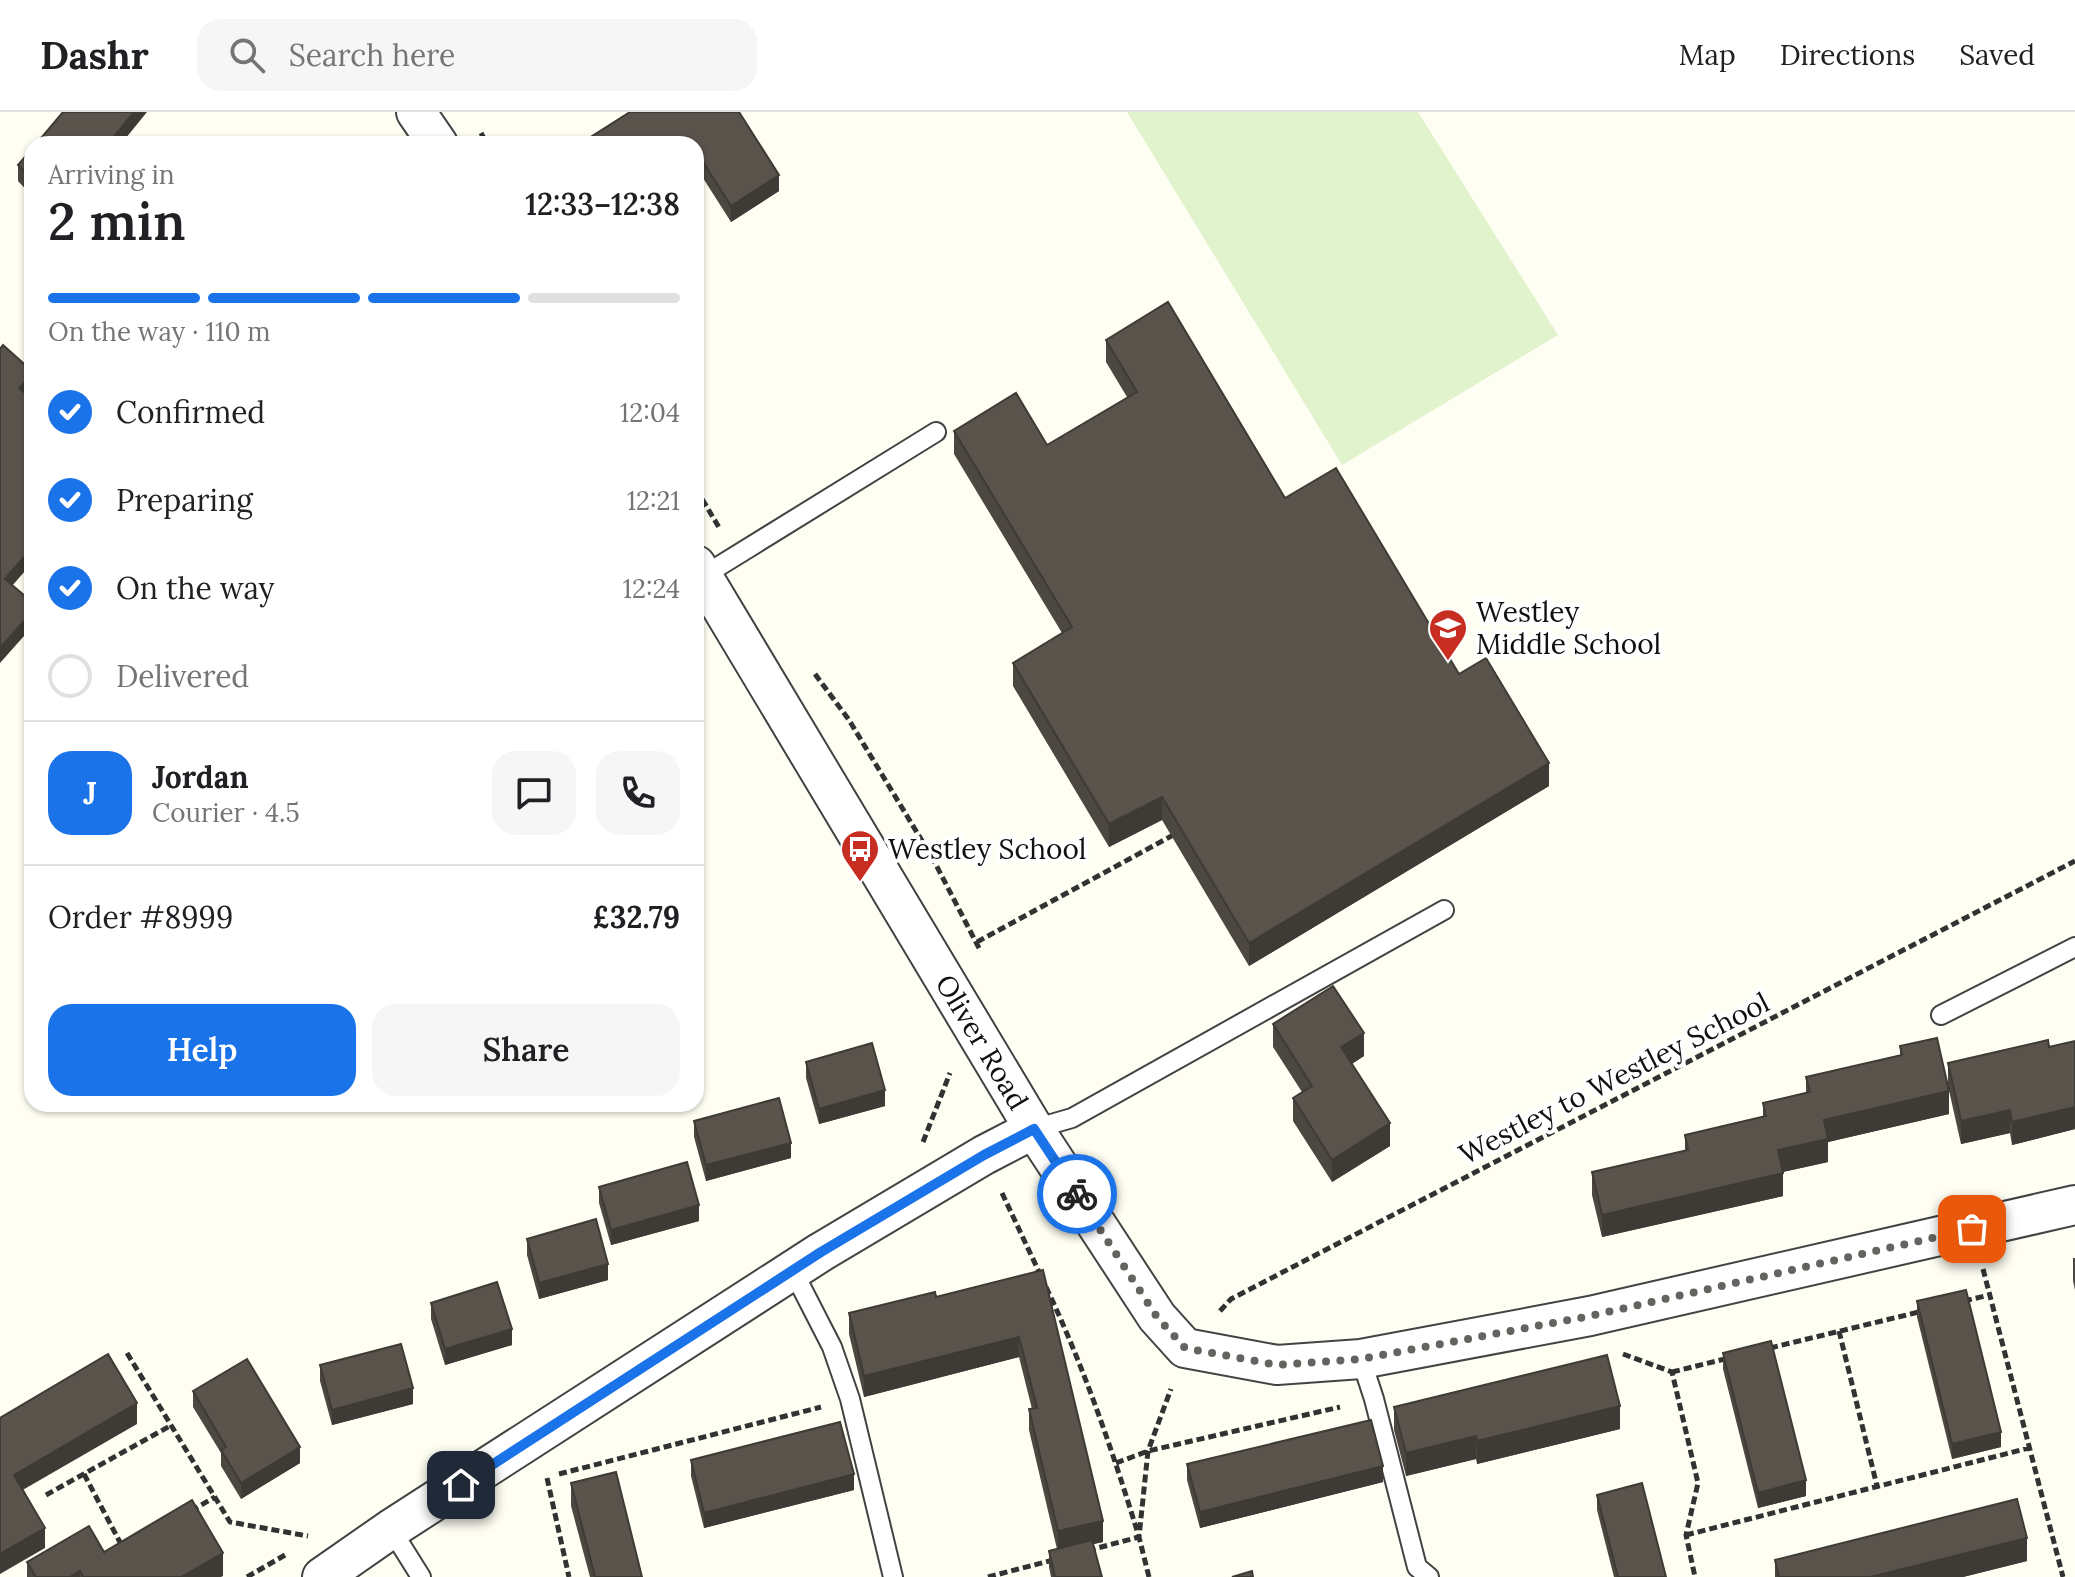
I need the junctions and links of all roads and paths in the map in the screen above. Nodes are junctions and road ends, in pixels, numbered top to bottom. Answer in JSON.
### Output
{"nodes":[{"id":1,"x":416,"y":112,"type":"edge"},
{"id":2,"x":432,"y":136,"type":"edge"},
{"id":3,"x":936,"y":432,"type":"dead end"},
{"id":4,"x":704,"y":570,"type":"edge"},
{"id":5,"x":704,"y":584,"type":"edge"},
{"id":6,"x":1185,"y":829,"type":"edge"},
{"id":7,"x":2075,"y":861,"type":"edge"},
{"id":8,"x":1444,"y":910,"type":"dead end"},
{"id":9,"x":977,"y":942,"type":"dead end"},
{"id":10,"x":2075,"y":947,"type":"edge"},
{"id":11,"x":1941,"y":1015,"type":"dead end"},
{"id":12,"x":950,"y":1072,"type":"dead end"},
{"id":13,"x":1034,"y":1129,"type":"junction"},
{"id":14,"x":921,"y":1147,"type":"dead end"},
{"id":15,"x":984,"y":1155,"type":"junction"},
{"id":16,"x":2075,"y":1205,"type":"edge"},
{"id":17,"x":1972,"y":1229,"type":"junction"},
{"id":18,"x":793,"y":1271,"type":"junction"},
{"id":19,"x":1990,"y":1295,"type":"junction"},
{"id":20,"x":1959,"y":1302,"type":"edge"},
{"id":21,"x":1929,"y":1309,"type":"edge"},
{"id":22,"x":1590,"y":1316,"type":"junction"},
{"id":23,"x":1839,"y":1331,"type":"junction"},
{"id":24,"x":1185,"y":1348,"type":"junction"},
{"id":25,"x":1763,"y":1350,"type":"edge"},
{"id":26,"x":127,"y":1353,"type":"dead end"},
{"id":27,"x":1732,"y":1357,"type":"edge"},
{"id":28,"x":1361,"y":1359,"type":"junction"},
{"id":29,"x":1672,"y":1372,"type":"junction"},
{"id":30,"x":850,"y":1399,"type":"junction"},
{"id":31,"x":170,"y":1426,"type":"junction"},
{"id":32,"x":531,"y":1440,"type":"junction"},
{"id":33,"x":2029,"y":1448,"type":"junction"},
{"id":34,"x":84,"y":1474,"type":"junction"},
{"id":35,"x":547,"y":1478,"type":"junction"},
{"id":36,"x":1877,"y":1486,"type":"junction"},
{"id":37,"x":46,"y":1495,"type":"dead end"},
{"id":38,"x":215,"y":1497,"type":"junction"},
{"id":39,"x":189,"y":1512,"type":"edge"},
{"id":40,"x":391,"y":1529,"type":"junction"},
{"id":41,"x":1686,"y":1535,"type":"junction"},
{"id":42,"x":1139,"y":1537,"type":"junction"},
{"id":43,"x":137,"y":1541,"type":"edge"},
{"id":44,"x":289,"y":1553,"type":"dead end"},
{"id":45,"x":1079,"y":1553,"type":"edge"},
{"id":46,"x":1064,"y":1557,"type":"edge"},
{"id":47,"x":312,"y":1561,"type":"edge"},
{"id":48,"x":247,"y":1577,"type":"edge"},
{"id":49,"x":421,"y":1577,"type":"edge"},
{"id":50,"x":569,"y":1577,"type":"edge"},
{"id":51,"x":893,"y":1577,"type":"edge"},
{"id":52,"x":988,"y":1577,"type":"edge"},
{"id":53,"x":1149,"y":1577,"type":"edge"},
{"id":54,"x":1429,"y":1577,"type":"edge"},
{"id":55,"x":1695,"y":1577,"type":"edge"},
{"id":56,"x":2063,"y":1577,"type":"edge"}],
"edges":[{"from":1,"to":2,"type":"street"},
{"from":3,"to":4,"type":"lane"},
{"from":5,"to":13,"type":"street","name":"Oliver Road"},
{"from":6,"to":9,"type":"path"},
{"from":7,"to":24,"type":"path","name":"Westley to Westley School"},
{"from":8,"to":13,"type":"lane"},
{"from":10,"to":11,"type":"lane"},
{"from":12,"to":14,"type":"path"},
{"from":13,"to":15,"type":"street"},
{"from":13,"to":24,"type":"street","name":"Oliver Road"},
{"from":15,"to":18,"type":"street"},
{"from":15,"to":42,"type":"path"},
{"from":16,"to":17,"type":"street"},
{"from":17,"to":19,"type":"path"},
{"from":17,"to":22,"type":"street"},
{"from":18,"to":30,"type":"lane"},
{"from":18,"to":32,"type":"street"},
{"from":19,"to":20,"type":"path"},
{"from":19,"to":33,"type":"path"},
{"from":21,"to":23,"type":"path"},
{"from":22,"to":28,"type":"street"},
{"from":22,"to":29,"type":"path"},
{"from":23,"to":25,"type":"path"},
{"from":23,"to":36,"type":"path"},
{"from":24,"to":28,"type":"street"},
{"from":24,"to":42,"type":"path"},
{"from":26,"to":31,"type":"path"},
{"from":27,"to":29,"type":"path"},
{"from":28,"to":54,"type":"lane"},
{"from":29,"to":41,"type":"path"},
{"from":30,"to":35,"type":"path"},
{"from":30,"to":51,"type":"lane"},
{"from":31,"to":34,"type":"path"},
{"from":31,"to":38,"type":"path"},
{"from":32,"to":35,"type":"path"},
{"from":32,"to":40,"type":"street"},
{"from":33,"to":36,"type":"path"},
{"from":33,"to":56,"type":"path"},
{"from":34,"to":37,"type":"path"},
{"from":34,"to":43,"type":"path"},
{"from":35,"to":50,"type":"path"},
{"from":36,"to":41,"type":"path"},
{"from":38,"to":39,"type":"path"},
{"from":38,"to":47,"type":"path"},
{"from":40,"to":47,"type":"street"},
{"from":40,"to":49,"type":"lane"},
{"from":41,"to":55,"type":"path"},
{"from":42,"to":45,"type":"path"},
{"from":42,"to":53,"type":"path"},
{"from":44,"to":48,"type":"path"},
{"from":46,"to":52,"type":"path"}]}
